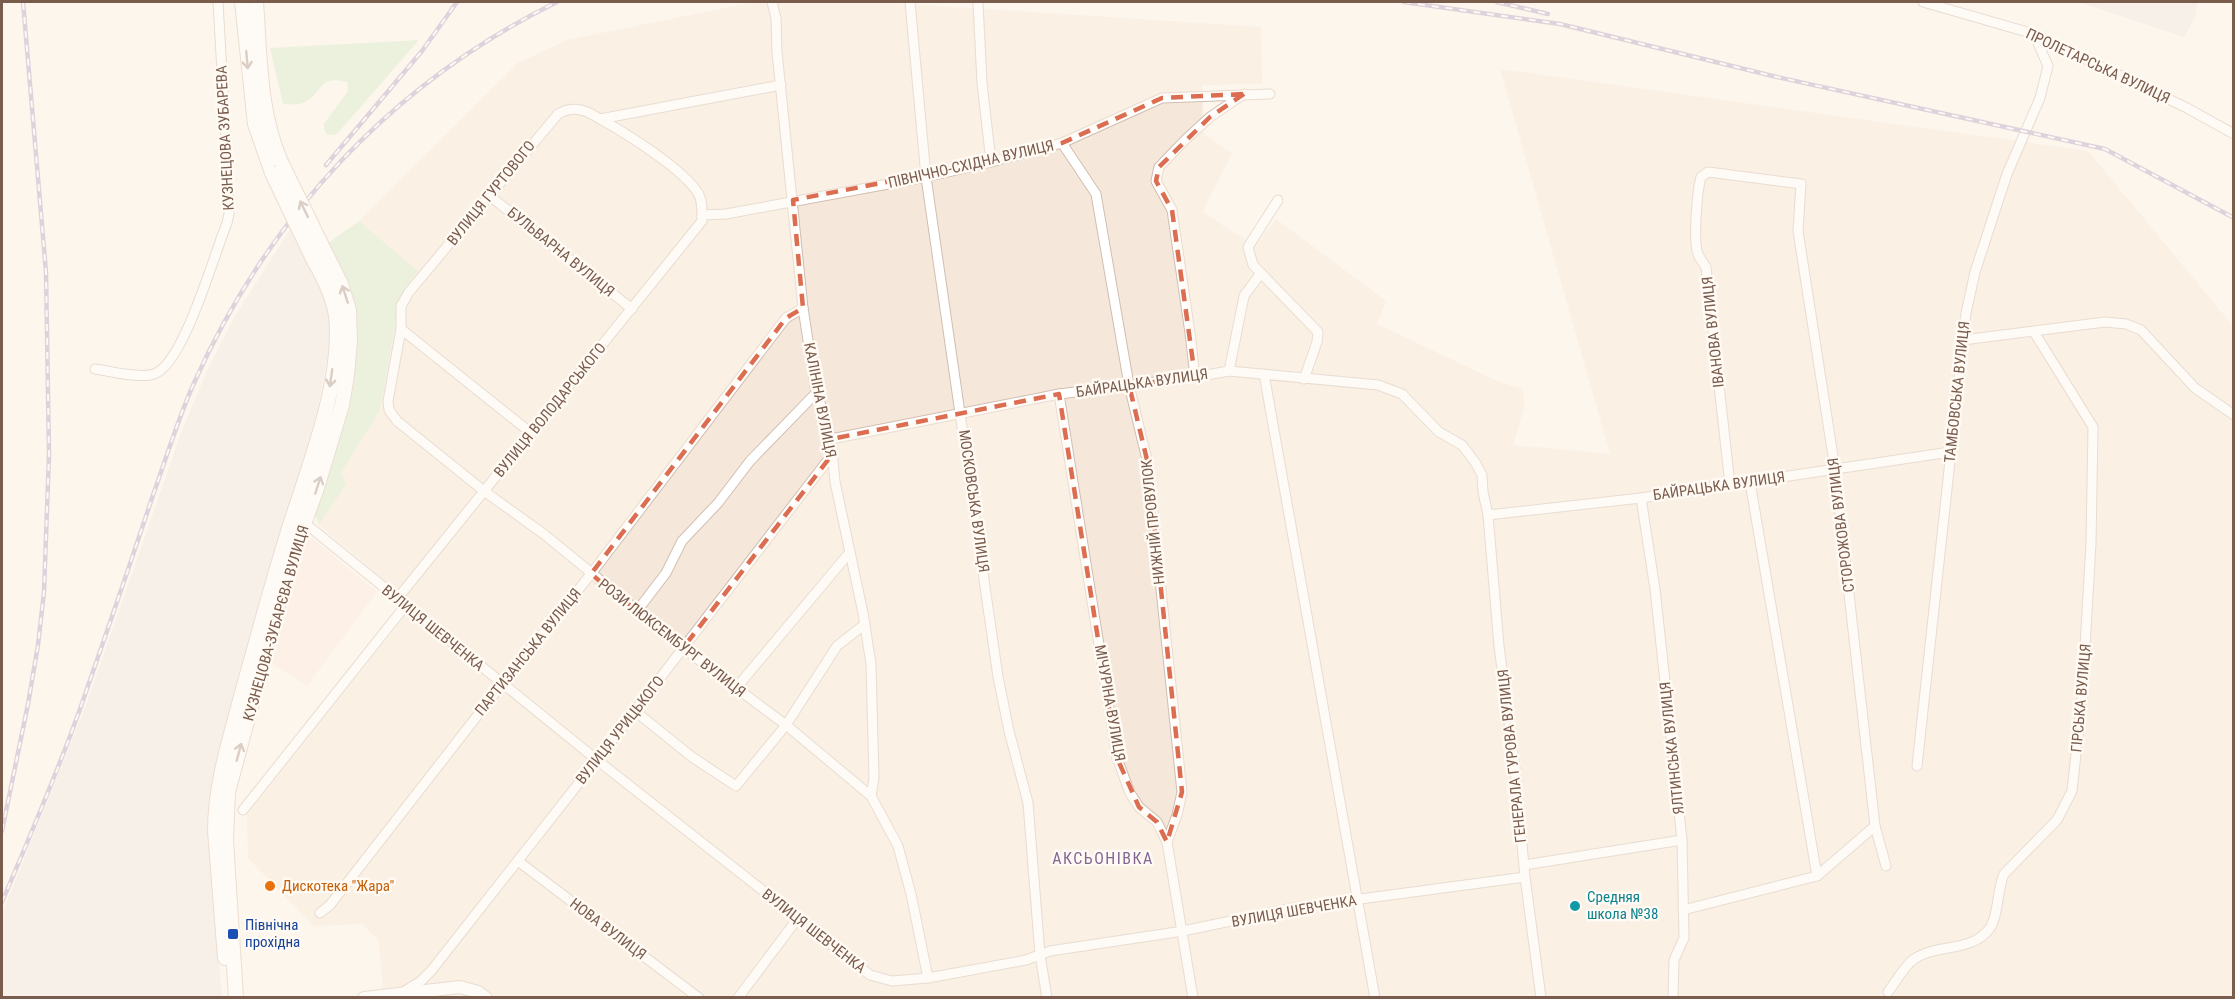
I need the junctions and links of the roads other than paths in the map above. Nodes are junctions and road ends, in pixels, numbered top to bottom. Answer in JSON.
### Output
{"nodes":[{"id":1,"x":219,"y":2,"type":"edge"},
{"id":2,"x":242,"y":2,"type":"edge"},
{"id":3,"x":256,"y":2,"type":"edge"},
{"id":4,"x":772,"y":2,"type":"edge"},
{"id":5,"x":910,"y":2,"type":"edge"},
{"id":6,"x":1923,"y":2,"type":"edge"},
{"id":7,"x":978,"y":3,"type":"edge"},
{"id":8,"x":2034,"y":34,"type":"junction"},
{"id":9,"x":781,"y":85,"type":"junction"},
{"id":10,"x":1244,"y":94,"type":"junction"},
{"id":11,"x":1270,"y":94,"type":"dead end"},
{"id":12,"x":600,"y":119,"type":"junction"},
{"id":13,"x":2234,"y":134,"type":"edge"},
{"id":14,"x":1062,"y":143,"type":"junction"},
{"id":15,"x":991,"y":162,"type":"junction"},
{"id":16,"x":276,"y":167,"type":"junction"},
{"id":17,"x":926,"y":177,"type":"junction"},
{"id":18,"x":1801,"y":184,"type":"joint"},
{"id":19,"x":490,"y":196,"type":"junction"},
{"id":20,"x":793,"y":200,"type":"junction"},
{"id":21,"x":1278,"y":200,"type":"dead end"},
{"id":22,"x":702,"y":218,"type":"junction"},
{"id":23,"x":1261,"y":273,"type":"junction"},
{"id":24,"x":803,"y":308,"type":"junction"},
{"id":25,"x":632,"y":309,"type":"junction"},
{"id":26,"x":401,"y":329,"type":"junction"},
{"id":27,"x":2034,"y":332,"type":"junction"},
{"id":28,"x":1963,"y":340,"type":"junction"},
{"id":29,"x":94,"y":369,"type":"dead end"},
{"id":30,"x":1229,"y":371,"type":"junction"},
{"id":31,"x":1264,"y":374,"type":"junction"},
{"id":32,"x":1194,"y":377,"type":"junction"},
{"id":33,"x":1304,"y":379,"type":"junction"},
{"id":34,"x":1129,"y":385,"type":"junction"},
{"id":35,"x":817,"y":392,"type":"junction"},
{"id":36,"x":1059,"y":394,"type":"junction"},
{"id":37,"x":961,"y":412,"type":"junction"},
{"id":38,"x":2234,"y":415,"type":"edge"},
{"id":39,"x":1439,"y":432,"type":"joint"},
{"id":40,"x":531,"y":433,"type":"junction"},
{"id":41,"x":831,"y":439,"type":"junction"},
{"id":42,"x":1950,"y":452,"type":"junction"},
{"id":43,"x":831,"y":456,"type":"junction"},
{"id":44,"x":1834,"y":469,"type":"junction"},
{"id":45,"x":1750,"y":482,"type":"junction"},
{"id":46,"x":1730,"y":484,"type":"junction"},
{"id":47,"x":484,"y":491,"type":"junction"},
{"id":48,"x":1641,"y":498,"type":"junction"},
{"id":49,"x":1488,"y":515,"type":"junction"},
{"id":50,"x":298,"y":521,"type":"junction"},
{"id":51,"x":850,"y":552,"type":"junction"},
{"id":52,"x":591,"y":574,"type":"junction"},
{"id":53,"x":397,"y":599,"type":"junction"},
{"id":54,"x":406,"y":605,"type":"junction"},
{"id":55,"x":637,"y":611,"type":"junction"},
{"id":56,"x":865,"y":624,"type":"junction"},
{"id":57,"x":683,"y":648,"type":"junction"},
{"id":58,"x":502,"y":684,"type":"junction"},
{"id":59,"x":736,"y":687,"type":"junction"},
{"id":60,"x":635,"y":711,"type":"junction"},
{"id":61,"x":786,"y":725,"type":"junction"},
{"id":62,"x":597,"y":760,"type":"junction"},
{"id":63,"x":1917,"y":766,"type":"dead end"},
{"id":64,"x":871,"y":796,"type":"junction"},
{"id":65,"x":243,"y":810,"type":"dead end"},
{"id":66,"x":1875,"y":826,"type":"junction"},
{"id":67,"x":1682,"y":840,"type":"junction"},
{"id":68,"x":1167,"y":842,"type":"junction"},
{"id":69,"x":518,"y":861,"type":"junction"},
{"id":70,"x":1524,"y":865,"type":"junction"},
{"id":71,"x":1886,"y":866,"type":"dead end"},
{"id":72,"x":1816,"y":876,"type":"junction"},
{"id":73,"x":1525,"y":877,"type":"junction"},
{"id":74,"x":1359,"y":900,"type":"junction"},
{"id":75,"x":1683,"y":910,"type":"junction"},
{"id":76,"x":320,"y":913,"type":"dead end"},
{"id":77,"x":798,"y":918,"type":"junction"},
{"id":78,"x":1183,"y":931,"type":"junction"},
{"id":79,"x":1040,"y":955,"type":"junction"},
{"id":80,"x":928,"y":978,"type":"junction"},
{"id":81,"x":1888,"y":992,"type":"dead end"},
{"id":82,"x":398,"y":994,"type":"junction"},
{"id":83,"x":228,"y":998,"type":"edge"},
{"id":84,"x":236,"y":998,"type":"edge"},
{"id":85,"x":364,"y":998,"type":"edge"},
{"id":86,"x":486,"y":998,"type":"edge"},
{"id":87,"x":699,"y":998,"type":"edge"},
{"id":88,"x":738,"y":998,"type":"edge"},
{"id":89,"x":1047,"y":998,"type":"edge"},
{"id":90,"x":1193,"y":998,"type":"edge"},
{"id":91,"x":1375,"y":998,"type":"edge"},
{"id":92,"x":1541,"y":998,"type":"edge"},
{"id":93,"x":1673,"y":998,"type":"edge"}],
"edges":[{"from":1,"to":29,"type":"street","name":"КУЗНЕЦОВА ЗУБАРЕВА"},
{"from":2,"to":16,"type":"main road","one_way":true},
{"from":3,"to":16,"type":"main road"},
{"from":4,"to":9,"type":"street","name":"КАЛІНІНА ВУЛИЦЯ"},
{"from":5,"to":17,"type":"street","name":"МОСКОВСЬКА ВУЛИЦЯ"},
{"from":6,"to":8,"type":"street","name":"ПРОЛЕТАРСЬКА ВУЛИЦЯ"},
{"from":7,"to":15,"type":"street"},
{"from":8,"to":13,"type":"street","name":"ПРОЛЕТАРСЬКА ВУЛИЦЯ"},
{"from":8,"to":28,"type":"street","name":"ТАМБОВСЬКА ВУЛИЦЯ"},
{"from":9,"to":12,"type":"street"},
{"from":9,"to":20,"type":"street","name":"КАЛІНІНА ВУЛИЦЯ"},
{"from":10,"to":11,"type":"street","name":"ПІВНІЧНО-СХІДНА ВУЛИЦЯ"},
{"from":10,"to":14,"type":"street","name":"ПІВНІЧНО-СХІДНА ВУЛИЦЯ"},
{"from":10,"to":32,"type":"street"},
{"from":12,"to":19,"type":"street","name":"ВУЛИЦЯ ГУРТОВОГО"},
{"from":12,"to":22,"type":"street","name":"ВУЛИЦЯ ГУРТОВОГО"},
{"from":14,"to":15,"type":"street","name":"ПІВНІЧНО-СХІДНА ВУЛИЦЯ"},
{"from":14,"to":34,"type":"street","name":"НИЖНІЙ ПРОВУЛОК"},
{"from":15,"to":17,"type":"street","name":"ПІВНІЧНО-СХІДНА ВУЛИЦЯ"},
{"from":16,"to":50,"type":"main road","name":"КУЗНЕЦОВА-ЗУБАРЄВА ВУЛИЦЯ","bridge":true},
{"from":17,"to":20,"type":"street","name":"ПІВНІЧНО-СХІДНА ВУЛИЦЯ"},
{"from":17,"to":37,"type":"street","name":"МОСКОВСЬКА ВУЛИЦЯ"},
{"from":18,"to":44,"type":"street","name":"СТОРОЖОВА ВУЛИЦЯ"},
{"from":18,"to":46,"type":"street","name":"ІВАНОВА ВУЛИЦЯ"},
{"from":19,"to":25,"type":"street","name":"БУЛЬВАРНА ВУЛИЦЯ"},
{"from":19,"to":26,"type":"street","name":"ВУЛИЦЯ ГУРТОВОГО"},
{"from":20,"to":22,"type":"street","name":"ПІВНІЧНО-СХІДНА ВУЛИЦЯ"},
{"from":20,"to":24,"type":"street","name":"КАЛІНІНА ВУЛИЦЯ"},
{"from":21,"to":23,"type":"street"},
{"from":22,"to":25,"type":"street","name":"ВУЛИЦЯ ВОЛОДАРСЬКОГО"},
{"from":23,"to":30,"type":"street"},
{"from":23,"to":33,"type":"street"},
{"from":24,"to":35,"type":"street","name":"КАЛІНІНА ВУЛИЦЯ"},
{"from":24,"to":52,"type":"street","name":"ПАРТИЗАНСЬКА ВУЛИЦЯ"},
{"from":25,"to":40,"type":"street","name":"ВУЛИЦЯ ВОЛОДАРСЬКОГО"},
{"from":26,"to":40,"type":"street"},
{"from":26,"to":47,"type":"street","name":"РОЗИ ЛЮКСЕМБУРГ ВУЛИЦЯ"},
{"from":27,"to":28,"type":"street"},
{"from":27,"to":38,"type":"street"},
{"from":27,"to":81,"type":"street","name":"ГІРСЬКА ВУЛИЦЯ"},
{"from":28,"to":42,"type":"street","name":"ТАМБОВСЬКА ВУЛИЦЯ"},
{"from":30,"to":31,"type":"street","name":"БАЙРАЦЬКА ВУЛИЦЯ"},
{"from":30,"to":32,"type":"street","name":"БАЙРАЦЬКА ВУЛИЦЯ"},
{"from":31,"to":33,"type":"street","name":"БАЙРАЦЬКА ВУЛИЦЯ"},
{"from":31,"to":74,"type":"street"},
{"from":32,"to":34,"type":"street","name":"БАЙРАЦЬКА ВУЛИЦЯ"},
{"from":33,"to":39,"type":"street","name":"БАЙРАЦЬКА ВУЛИЦЯ"},
{"from":34,"to":36,"type":"street","name":"БАЙРАЦЬКА ВУЛИЦЯ"},
{"from":34,"to":68,"type":"street","name":"НИЖНІЙ ПРОВУЛОК"},
{"from":35,"to":41,"type":"street","name":"КАЛІНІНА ВУЛИЦЯ"},
{"from":35,"to":55,"type":"street"},
{"from":36,"to":37,"type":"street","name":"БАЙРАЦЬКА ВУЛИЦЯ"},
{"from":36,"to":68,"type":"street","name":"МІЧУРІНА ВУЛИЦЯ"},
{"from":37,"to":41,"type":"street","name":"БАЙРАЦЬКА ВУЛИЦЯ"},
{"from":37,"to":79,"type":"street","name":"МОСКОВСЬКА ВУЛИЦЯ"},
{"from":39,"to":49,"type":"street","name":"ГЕНЕРАЛА ГУРОВА ВУЛИЦЯ"},
{"from":40,"to":47,"type":"street","name":"ВУЛИЦЯ ВОЛОДАРСЬКОГО"},
{"from":41,"to":43,"type":"street","name":"КАЛІНІНА ВУЛИЦЯ"},
{"from":42,"to":44,"type":"street","name":"БАЙРАЦЬКА ВУЛИЦЯ"},
{"from":42,"to":63,"type":"street","name":"ТАМБОВСЬКА ВУЛИЦЯ"},
{"from":43,"to":51,"type":"street","name":"КАЛІНІНА ВУЛИЦЯ"},
{"from":43,"to":57,"type":"street","name":"ВУЛИЦЯ УРИЦЬКОГО"},
{"from":44,"to":45,"type":"street","name":"БАЙРАЦЬКА ВУЛИЦЯ"},
{"from":44,"to":66,"type":"street","name":"СТОРОЖОВА ВУЛИЦЯ"},
{"from":45,"to":46,"type":"street","name":"БАЙРАЦЬКА ВУЛИЦЯ"},
{"from":45,"to":72,"type":"street"},
{"from":46,"to":48,"type":"street","name":"БАЙРАЦЬКА ВУЛИЦЯ"},
{"from":47,"to":52,"type":"street","name":"РОЗИ ЛЮКСЕМБУРГ ВУЛИЦЯ"},
{"from":47,"to":53,"type":"street","name":"ВУЛИЦЯ ВОЛОДАРСЬКОГО"},
{"from":48,"to":49,"type":"street","name":"БАЙРАЦЬКА ВУЛИЦЯ"},
{"from":48,"to":67,"type":"street","name":"ЯЛТИНСЬКА ВУЛИЦЯ"},
{"from":49,"to":70,"type":"street","name":"ГЕНЕРАЛА ГУРОВА ВУЛИЦЯ"},
{"from":50,"to":53,"type":"street","name":"ВУЛИЦЯ ШЕВЧЕНКА"},
{"from":50,"to":83,"type":"main road","name":"КУЗНЕЦОВА-ЗУБАРЄВА ВУЛИЦЯ"},
{"from":84,"to":50,"type":"main road","name":"КУЗНЕЦОВА-ЗУБАРЄВА ВУЛИЦЯ","one_way":true},
{"from":51,"to":56,"type":"street","name":"КАЛІНІНА ВУЛИЦЯ"},
{"from":51,"to":59,"type":"street"},
{"from":52,"to":55,"type":"street","name":"РОЗИ ЛЮКСЕМБУРГ ВУЛИЦЯ"},
{"from":52,"to":58,"type":"street","name":"ПАРТИЗАНСЬКА ВУЛИЦЯ"},
{"from":53,"to":54,"type":"street","name":"ВУЛИЦЯ ШЕВЧЕНКА"},
{"from":54,"to":58,"type":"street","name":"ВУЛИЦЯ ШЕВЧЕНКА"},
{"from":54,"to":65,"type":"street"},
{"from":55,"to":57,"type":"street","name":"РОЗИ ЛЮКСЕМБУРГ ВУЛИЦЯ"},
{"from":56,"to":61,"type":"street"},
{"from":56,"to":64,"type":"street","name":"КАЛІНІНА ВУЛИЦЯ"},
{"from":57,"to":59,"type":"street","name":"РОЗИ ЛЮКСЕМБУРГ ВУЛИЦЯ"},
{"from":57,"to":60,"type":"street","name":"ВУЛИЦЯ УРИЦЬКОГО"},
{"from":58,"to":62,"type":"street","name":"ВУЛИЦЯ ШЕВЧЕНКА"},
{"from":58,"to":76,"type":"street","name":"ПАРТИЗАНСЬКА ВУЛИЦЯ"},
{"from":59,"to":61,"type":"street","name":"РОЗИ ЛЮКСЕМБУРГ ВУЛИЦЯ"},
{"from":60,"to":61,"type":"street"},
{"from":60,"to":62,"type":"street","name":"ВУЛИЦЯ УРИЦЬКОГО"},
{"from":61,"to":64,"type":"street","name":"РОЗИ ЛЮКСЕМБУРГ ВУЛИЦЯ"},
{"from":62,"to":69,"type":"street","name":"ВУЛИЦЯ УРИЦЬКОГО"},
{"from":62,"to":77,"type":"street","name":"ВУЛИЦЯ ШЕВЧЕНКА"},
{"from":64,"to":80,"type":"street","name":"РОЗИ ЛЮКСЕМБУРГ ВУЛИЦЯ"},
{"from":66,"to":71,"type":"street","name":"СТОРОЖОВА ВУЛИЦЯ"},
{"from":66,"to":72,"type":"street"},
{"from":67,"to":70,"type":"street"},
{"from":67,"to":75,"type":"street","name":"ЯЛТИНСЬКА ВУЛИЦЯ"},
{"from":68,"to":78,"type":"street","name":"МІЧУРІНА ВУЛИЦЯ"},
{"from":69,"to":82,"type":"street","name":"ВУЛИЦЯ УРИЦЬКОГО"},
{"from":69,"to":87,"type":"street","name":"НОВА ВУЛИЦЯ"},
{"from":70,"to":73,"type":"street","name":"ГЕНЕРАЛА ГУРОВА ВУЛИЦЯ"},
{"from":72,"to":75,"type":"street"},
{"from":73,"to":74,"type":"street","name":"ВУЛИЦЯ ШЕВЧЕНКА"},
{"from":73,"to":92,"type":"street","name":"ГЕНЕРАЛА ГУРОВА ВУЛИЦЯ"},
{"from":74,"to":78,"type":"street","name":"ВУЛИЦЯ ШЕВЧЕНКА"},
{"from":74,"to":91,"type":"street"},
{"from":75,"to":93,"type":"street","name":"ЯЛТИНСЬКА ВУЛИЦЯ"},
{"from":77,"to":80,"type":"street","name":"ВУЛИЦЯ ШЕВЧЕНКА"},
{"from":77,"to":88,"type":"street"},
{"from":78,"to":79,"type":"street","name":"ВУЛИЦЯ ШЕВЧЕНКА"},
{"from":78,"to":90,"type":"street","name":"МІЧУРІНА ВУЛИЦЯ"},
{"from":79,"to":80,"type":"street","name":"ВУЛИЦЯ ШЕВЧЕНКА"},
{"from":79,"to":89,"type":"street","name":"МОСКОВСЬКА ВУЛИЦЯ"},
{"from":82,"to":85,"type":"street"},
{"from":82,"to":86,"type":"street"}]}
